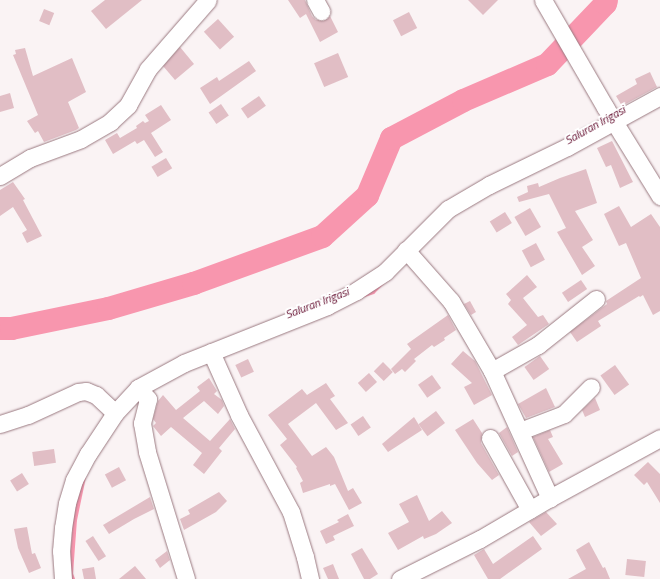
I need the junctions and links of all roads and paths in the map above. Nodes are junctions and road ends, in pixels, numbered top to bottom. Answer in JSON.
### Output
{"nodes":[{"id":1,"x":208,"y":0,"type":"edge"},
{"id":2,"x":543,"y":0,"type":"edge"},
{"id":3,"x":660,"y":96,"type":"edge"},
{"id":4,"x":617,"y":127,"type":"junction"},
{"id":5,"x":0,"y":176,"type":"edge"},
{"id":6,"x":660,"y":196,"type":"edge"},
{"id":7,"x":410,"y":253,"type":"junction"},
{"id":8,"x":596,"y":299,"type":"dead end"},
{"id":9,"x":213,"y":358,"type":"junction"},
{"id":10,"x":492,"y":371,"type":"junction"},
{"id":11,"x":591,"y":387,"type":"dead end"},
{"id":12,"x":142,"y":393,"type":"junction"},
{"id":13,"x":115,"y":413,"type":"junction"},
{"id":14,"x":0,"y":424,"type":"edge"},
{"id":15,"x":520,"y":431,"type":"junction"},
{"id":16,"x":490,"y":438,"type":"dead end"},
{"id":17,"x":660,"y":438,"type":"edge"},
{"id":18,"x":550,"y":498,"type":"junction"},
{"id":19,"x":530,"y":510,"type":"junction"},
{"id":20,"x":63,"y":579,"type":"edge"},
{"id":21,"x":186,"y":579,"type":"edge"},
{"id":22,"x":310,"y":579,"type":"edge"},
{"id":23,"x":400,"y":579,"type":"edge"}],
"edges":[{"from":1,"to":5,"type":"street"},
{"from":2,"to":4,"type":"street"},
{"from":3,"to":4,"type":"street"},
{"from":4,"to":6,"type":"street"},
{"from":4,"to":7,"type":"street"},
{"from":7,"to":9,"type":"street"},
{"from":7,"to":10,"type":"street"},
{"from":8,"to":10,"type":"street"},
{"from":9,"to":12,"type":"street"},
{"from":9,"to":22,"type":"street"},
{"from":10,"to":15,"type":"street"},
{"from":11,"to":15,"type":"street"},
{"from":12,"to":13,"type":"street"},
{"from":12,"to":21,"type":"street"},
{"from":13,"to":14,"type":"street"},
{"from":13,"to":20,"type":"street"},
{"from":15,"to":18,"type":"street"},
{"from":16,"to":19,"type":"street"},
{"from":17,"to":18,"type":"street"},
{"from":18,"to":19,"type":"street"},
{"from":19,"to":23,"type":"street"}]}
